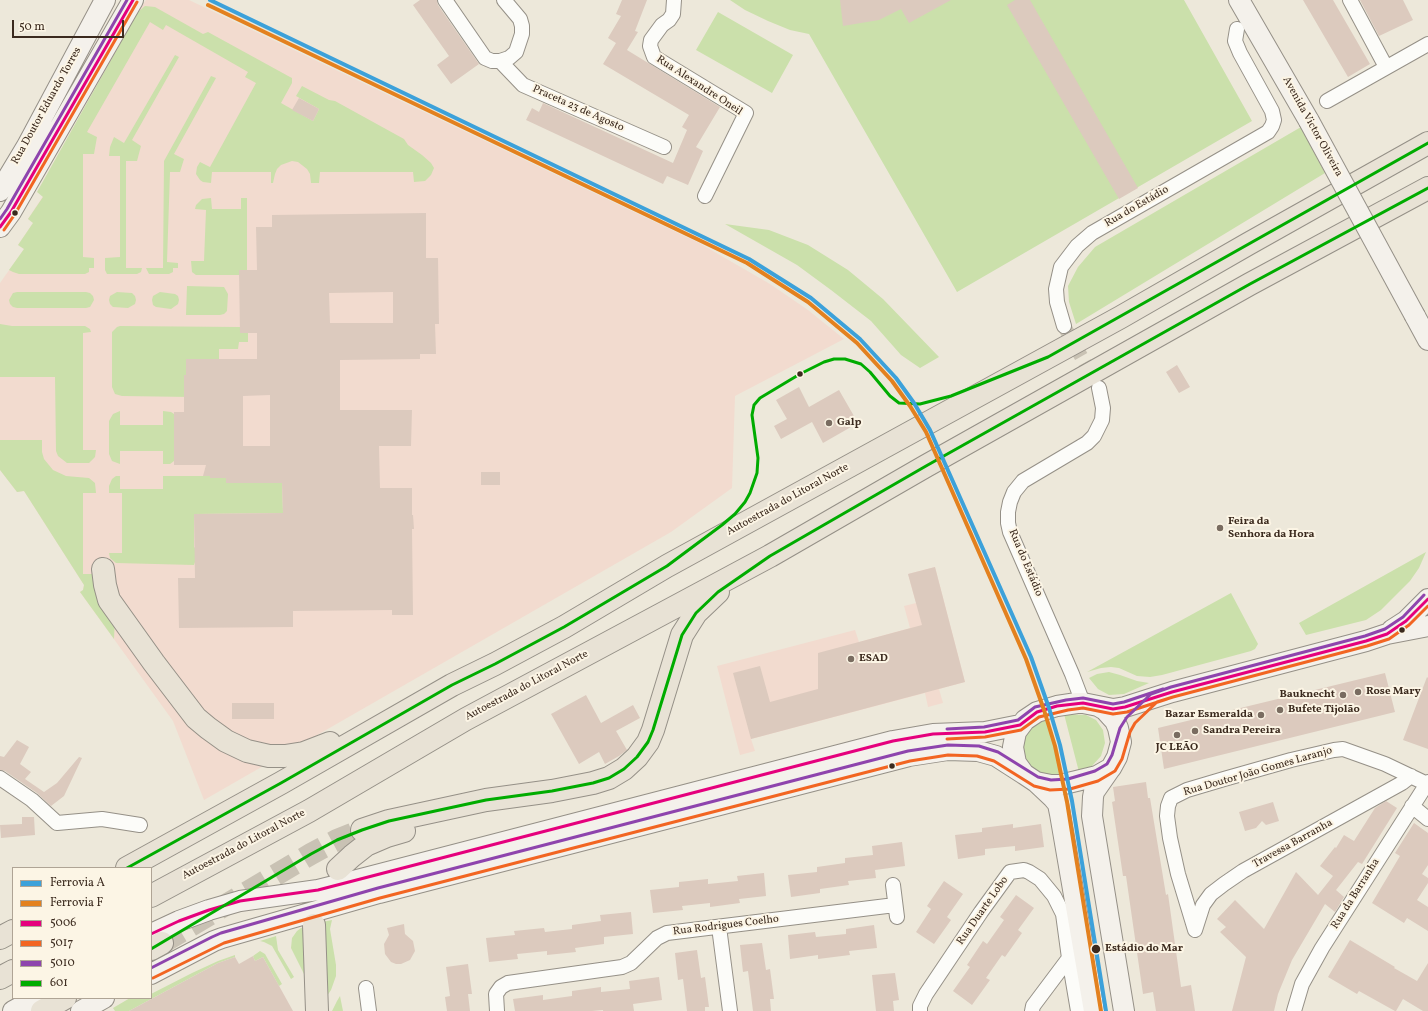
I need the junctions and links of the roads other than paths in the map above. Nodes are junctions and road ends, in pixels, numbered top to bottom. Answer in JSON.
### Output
{"nodes":[{"id":1,"x":105,"y":0,"type":"edge"},
{"id":2,"x":133,"y":0,"type":"edge"},
{"id":3,"x":445,"y":0,"type":"edge"},
{"id":4,"x":504,"y":0,"type":"edge"},
{"id":5,"x":674,"y":0,"type":"edge"},
{"id":6,"x":1239,"y":0,"type":"edge"},
{"id":7,"x":1255,"y":0,"type":"edge"},
{"id":8,"x":1350,"y":0,"type":"edge"},
{"id":9,"x":1237,"y":29,"type":"dead end"},
{"id":10,"x":1428,"y":44,"type":"edge"},
{"id":11,"x":500,"y":61,"type":"junction"},
{"id":12,"x":1386,"y":67,"type":"junction"},
{"id":13,"x":1319,"y":112,"type":"junction"},
{"id":14,"x":1428,"y":138,"type":"edge"},
{"id":15,"x":1428,"y":144,"type":"edge"},
{"id":16,"x":664,"y":146,"type":"dead end"},
{"id":17,"x":1384,"y":167,"type":"junction"},
{"id":18,"x":1428,"y":188,"type":"edge"},
{"id":19,"x":0,"y":191,"type":"edge"},
{"id":20,"x":1428,"y":195,"type":"edge"},
{"id":21,"x":705,"y":196,"type":"dead end"},
{"id":22,"x":1387,"y":211,"type":"junction"},
{"id":23,"x":0,"y":227,"type":"edge"},
{"id":24,"x":1423,"y":313,"type":"edge"},
{"id":25,"x":1064,"y":326,"type":"tunnel mouth"},
{"id":26,"x":1428,"y":340,"type":"edge"},
{"id":27,"x":1099,"y":388,"type":"tunnel mouth"},
{"id":28,"x":770,"y":556,"type":"junction"},
{"id":29,"x":103,"y":569,"type":"dead end"},
{"id":30,"x":1428,"y":599,"type":"edge"},
{"id":31,"x":1428,"y":626,"type":"edge"},
{"id":32,"x":1387,"y":634,"type":"junction"},
{"id":33,"x":452,"y":685,"type":"junction"},
{"id":34,"x":1154,"y":698,"type":"junction"},
{"id":35,"x":1091,"y":705,"type":"junction"},
{"id":36,"x":1020,"y":725,"type":"junction"},
{"id":37,"x":1121,"y":742,"type":"junction"},
{"id":38,"x":1111,"y":768,"type":"junction"},
{"id":39,"x":1411,"y":776,"type":"junction"},
{"id":40,"x":0,"y":778,"type":"edge"},
{"id":41,"x":1030,"y":778,"type":"junction"},
{"id":42,"x":1428,"y":783,"type":"edge"},
{"id":43,"x":552,"y":790,"type":"junction"},
{"id":44,"x":1412,"y":806,"type":"junction"},
{"id":45,"x":1428,"y":819,"type":"edge"},
{"id":46,"x":140,"y":825,"type":"dead end"},
{"id":47,"x":362,"y":830,"type":"tunnel mouth"},
{"id":48,"x":129,"y":867,"type":"edge"},
{"id":49,"x":338,"y":869,"type":"dead end"},
{"id":50,"x":893,"y":885,"type":"dead end"},
{"id":51,"x":152,"y":895,"type":"edge"},
{"id":52,"x":314,"y":925,"type":"dead end"},
{"id":53,"x":719,"y":927,"type":"junction"},
{"id":54,"x":1195,"y":930,"type":"joint"},
{"id":55,"x":12,"y":932,"type":"edge"},
{"id":56,"x":0,"y":938,"type":"edge"},
{"id":57,"x":155,"y":942,"type":"edge"},
{"id":58,"x":1069,"y":958,"type":"junction"},
{"id":59,"x":12,"y":972,"type":"edge"},
{"id":60,"x":152,"y":973,"type":"edge"},
{"id":61,"x":0,"y":978,"type":"edge"},
{"id":62,"x":366,"y":988,"type":"dead end"},
{"id":63,"x":35,"y":999,"type":"edge"},
{"id":64,"x":63,"y":999,"type":"edge"},
{"id":65,"x":102,"y":999,"type":"edge"},
{"id":66,"x":13,"y":1011,"type":"edge"},
{"id":67,"x":42,"y":1011,"type":"edge"},
{"id":68,"x":81,"y":1011,"type":"edge"},
{"id":69,"x":317,"y":1011,"type":"edge"},
{"id":70,"x":369,"y":1011,"type":"edge"},
{"id":71,"x":497,"y":1011,"type":"edge"},
{"id":72,"x":730,"y":1011,"type":"edge"},
{"id":73,"x":920,"y":1011,"type":"edge"},
{"id":74,"x":1032,"y":1011,"type":"edge"},
{"id":75,"x":1078,"y":1011,"type":"edge"},
{"id":76,"x":1094,"y":1011,"type":"edge"},
{"id":77,"x":1124,"y":1011,"type":"edge"},
{"id":78,"x":1294,"y":1011,"type":"edge"}],
"edges":[{"from":1,"to":19,"type":"main road","name":"Rua Doutor Eduardo Torres"},
{"from":2,"to":23,"type":"main road","name":"Rua Doutor Eduardo Torres"},
{"from":3,"to":11,"type":"street"},
{"from":4,"to":11,"type":"street"},
{"from":5,"to":21,"type":"street","name":"Rua Alexandre Oneil"},
{"from":6,"to":13,"type":"main road","name":"Avenida Victor Oliveira"},
{"from":7,"to":13,"type":"main road","name":"Avenida Victor Oliveira"},
{"from":8,"to":12,"type":"street"},
{"from":9,"to":25,"type":"street","name":"Rua do Estádio"},
{"from":10,"to":12,"type":"street"},
{"from":11,"to":16,"type":"street","name":"Praceta 23 de Agosto"},
{"from":12,"to":13,"type":"street"},
{"from":13,"to":24,"type":"main road","name":"Avenida Victor Oliveira"},
{"from":14,"to":17,"type":"highway"},
{"from":15,"to":17,"type":"highway","name":"Autoestrada do Litoral Norte"},
{"from":17,"to":33,"type":"highway","name":"Autoestrada do Litoral Norte"},
{"from":18,"to":22,"type":"highway","name":"Autoestrada do Litoral Norte"},
{"from":20,"to":22,"type":"highway"},
{"from":22,"to":28,"type":"highway","name":"Autoestrada do Litoral Norte"},
{"from":24,"to":26,"type":"main road","name":"Avenida Victor Oliveira"},
{"from":27,"to":35,"type":"street","name":"Rua do Estádio"},
{"from":28,"to":43,"type":"highway"},
{"from":28,"to":51,"type":"highway","name":"Autoestrada do Litoral Norte"},
{"from":29,"to":33,"type":"highway"},
{"from":30,"to":32,"type":"main road"},
{"from":31,"to":32,"type":"main road"},
{"from":32,"to":34,"type":"main road"},
{"from":33,"to":48,"type":"highway","name":"Autoestrada do Litoral Norte"},
{"from":34,"to":35,"type":"main road"},
{"from":34,"to":37,"type":"main road"},
{"from":35,"to":36,"type":"main road"},
{"from":35,"to":37,"type":"main road"},
{"from":36,"to":41,"type":"main road"},
{"from":36,"to":57,"type":"main road"},
{"from":37,"to":38,"type":"main road"},
{"from":38,"to":41,"type":"main road"},
{"from":38,"to":77,"type":"main road"},
{"from":39,"to":42,"type":"street","name":"Rua Doutor João Gomes Laranjo"},
{"from":39,"to":54,"type":"street","name":"Travessa Barranha"},
{"from":39,"to":54,"type":"street","name":"Rua Doutor João Gomes Laranjo"},
{"from":40,"to":46,"type":"street"},
{"from":41,"to":60,"type":"main road"},
{"from":41,"to":76,"type":"main road"},
{"from":42,"to":44,"type":"street","name":"Rua da Barranha"},
{"from":43,"to":47,"type":"highway"},
{"from":43,"to":49,"type":"highway"},
{"from":44,"to":45,"type":"street"},
{"from":44,"to":78,"type":"street","name":"Rua da Barranha"},
{"from":50,"to":53,"type":"street","name":"Rua Rodrigues Coelho"},
{"from":52,"to":69,"type":"highway"},
{"from":53,"to":71,"type":"street","name":"Rua Rodrigues Coelho"},
{"from":53,"to":72,"type":"street"},
{"from":55,"to":56,"type":"highway"},
{"from":58,"to":73,"type":"street","name":"Rua Duarte Lobo"},
{"from":58,"to":74,"type":"street"},
{"from":58,"to":75,"type":"street"},
{"from":59,"to":61,"type":"highway"},
{"from":62,"to":70,"type":"street"},
{"from":63,"to":66,"type":"main road"},
{"from":64,"to":67,"type":"highway"},
{"from":65,"to":68,"type":"main road"}]}
